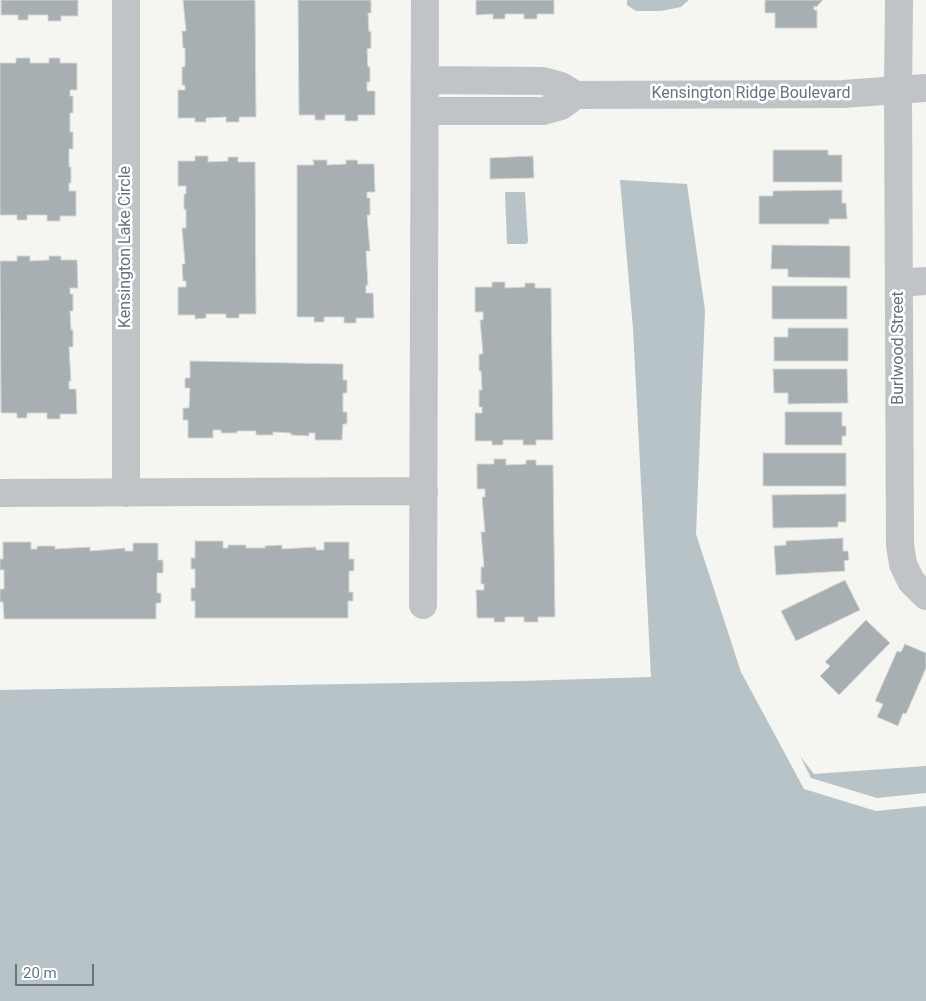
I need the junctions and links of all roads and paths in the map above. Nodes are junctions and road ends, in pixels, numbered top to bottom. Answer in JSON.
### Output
{"nodes":[{"id":1,"x":126,"y":0,"type":"edge"},
{"id":2,"x":425,"y":0,"type":"edge"},
{"id":3,"x":899,"y":0,"type":"edge"},
{"id":4,"x":424,"y":80,"type":"junction"},
{"id":5,"x":926,"y":88,"type":"edge"},
{"id":6,"x":898,"y":91,"type":"junction"},
{"id":7,"x":576,"y":95,"type":"junction"},
{"id":8,"x":424,"y":111,"type":"junction"},
{"id":9,"x":926,"y":280,"type":"edge"},
{"id":10,"x":899,"y":282,"type":"junction"},
{"id":11,"x":424,"y":491,"type":"junction"},
{"id":12,"x":126,"y":493,"type":"junction"},
{"id":13,"x":0,"y":494,"type":"edge"},
{"id":14,"x":926,"y":596,"type":"edge"},
{"id":15,"x":423,"y":605,"type":"dead end"}],
"edges":[{"from":1,"to":12,"type":"street","name":"Kensington Lake Circle"},
{"from":2,"to":4,"type":"street"},
{"from":3,"to":6,"type":"street","name":"Burlwood Street"},
{"from":4,"to":7,"type":"street","name":"Kensington Ridge Boulevard"},
{"from":4,"to":8,"type":"street"},
{"from":5,"to":6,"type":"street","name":"Kensington Ridge Boulevard"},
{"from":6,"to":7,"type":"street","name":"Kensington Ridge Boulevard"},
{"from":6,"to":10,"type":"street","name":"Burlwood Street"},
{"from":7,"to":8,"type":"street"},
{"from":8,"to":11,"type":"street"},
{"from":9,"to":10,"type":"street"},
{"from":10,"to":14,"type":"street","name":"Burlwood Street"},
{"from":11,"to":12,"type":"street"},
{"from":11,"to":15,"type":"street"},
{"from":12,"to":13,"type":"street"}]}
